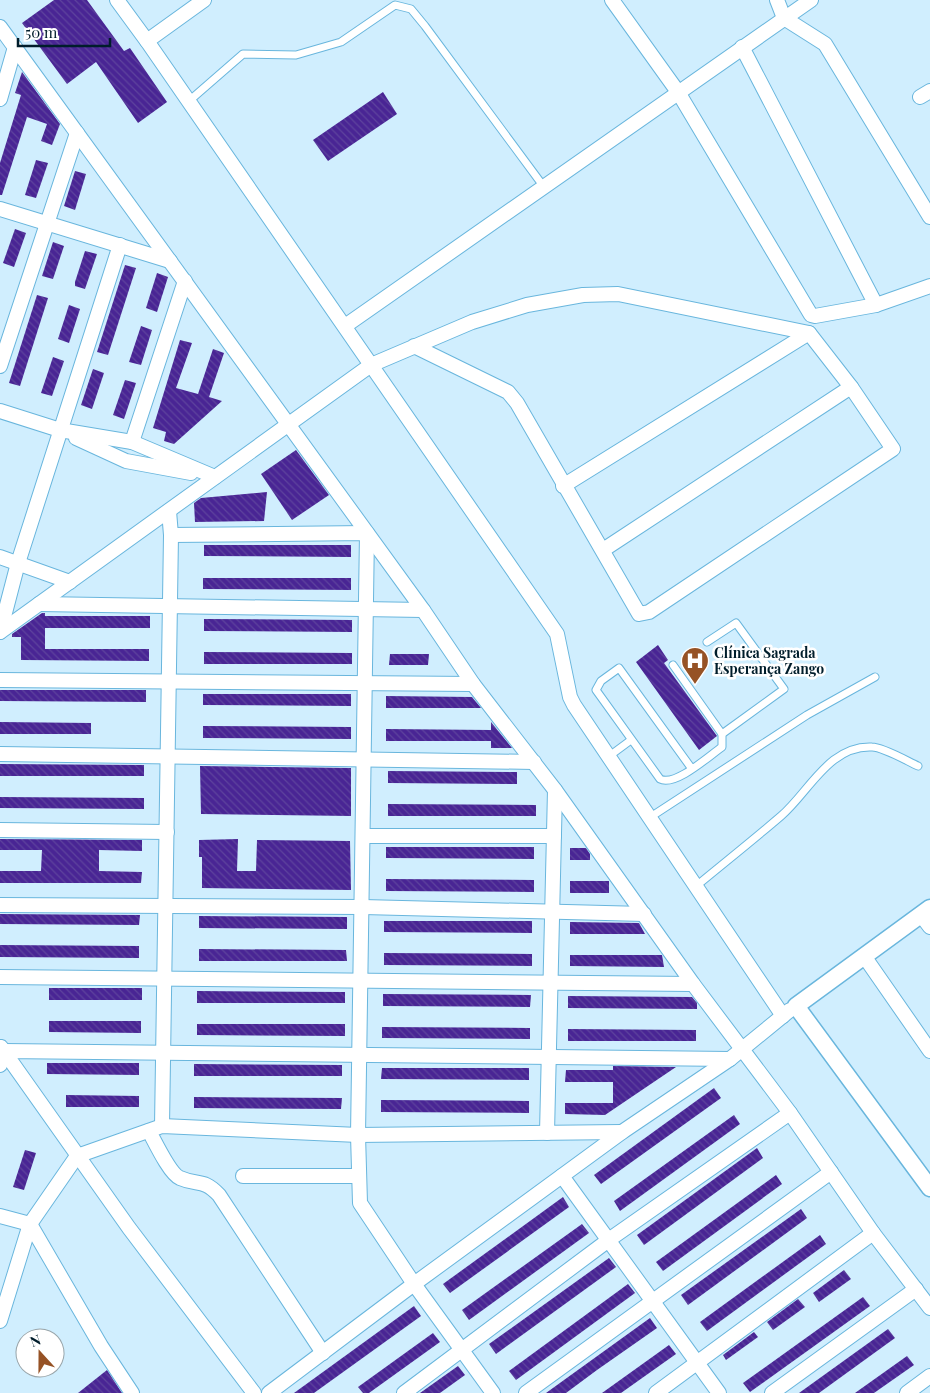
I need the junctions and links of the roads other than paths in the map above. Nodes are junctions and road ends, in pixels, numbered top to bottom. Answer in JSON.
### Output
{"nodes":[{"id":1,"x":117,"y":0,"type":"edge"},
{"id":2,"x":204,"y":0,"type":"edge"},
{"id":3,"x":612,"y":0,"type":"edge"},
{"id":4,"x":777,"y":0,"type":"edge"},
{"id":5,"x":811,"y":0,"type":"edge"},
{"id":6,"x":784,"y":18,"type":"junction"},
{"id":7,"x":0,"y":27,"type":"edge"},
{"id":8,"x":147,"y":41,"type":"junction"},
{"id":9,"x":15,"y":47,"type":"junction"},
{"id":10,"x":742,"y":47,"type":"junction"},
{"id":11,"x":678,"y":92,"type":"junction"},
{"id":12,"x":0,"y":99,"type":"edge"},
{"id":13,"x":188,"y":101,"type":"junction"},
{"id":14,"x":77,"y":132,"type":"junction"},
{"id":15,"x":544,"y":187,"type":"junction"},
{"id":16,"x":0,"y":209,"type":"edge"},
{"id":17,"x":930,"y":217,"type":"edge"},
{"id":18,"x":47,"y":223,"type":"junction"},
{"id":19,"x":120,"y":245,"type":"junction"},
{"id":20,"x":170,"y":261,"type":"junction"},
{"id":21,"x":184,"y":281,"type":"junction"},
{"id":22,"x":930,"y":286,"type":"edge"},
{"id":23,"x":876,"y":305,"type":"junction"},
{"id":24,"x":345,"y":326,"type":"junction"},
{"id":25,"x":809,"y":332,"type":"junction"},
{"id":26,"x":414,"y":346,"type":"junction"},
{"id":27,"x":371,"y":365,"type":"junction"},
{"id":28,"x":0,"y":366,"type":"edge"},
{"id":29,"x":851,"y":387,"type":"junction"},
{"id":30,"x":0,"y":411,"type":"edge"},
{"id":31,"x":288,"y":424,"type":"junction"},
{"id":32,"x":60,"y":430,"type":"junction"},
{"id":33,"x":132,"y":442,"type":"junction"},
{"id":34,"x":215,"y":477,"type":"junction"},
{"id":35,"x":563,"y":486,"type":"junction"},
{"id":36,"x":168,"y":511,"type":"junction"},
{"id":37,"x":368,"y":533,"type":"junction"},
{"id":38,"x":171,"y":534,"type":"junction"},
{"id":39,"x":603,"y":550,"type":"junction"},
{"id":40,"x":0,"y":557,"type":"edge"},
{"id":41,"x":18,"y":562,"type":"junction"},
{"id":42,"x":70,"y":582,"type":"junction"},
{"id":43,"x":40,"y":604,"type":"junction"},
{"id":44,"x":170,"y":607,"type":"junction"},
{"id":45,"x":366,"y":609,"type":"junction"},
{"id":46,"x":423,"y":610,"type":"junction"},
{"id":47,"x":0,"y":632,"type":"edge"},
{"id":48,"x":707,"y":642,"type":"dead end"},
{"id":49,"x":673,"y":665,"type":"dead end"},
{"id":50,"x":875,"y":677,"type":"dead end"},
{"id":51,"x":0,"y":680,"type":"edge"},
{"id":52,"x":169,"y":682,"type":"junction"},
{"id":53,"x":366,"y":683,"type":"junction"},
{"id":54,"x":473,"y":684,"type":"junction"},
{"id":55,"x":722,"y":734,"type":"junction"},
{"id":56,"x":631,"y":740,"type":"junction"},
{"id":57,"x":0,"y":754,"type":"edge"},
{"id":58,"x":168,"y":756,"type":"junction"},
{"id":59,"x":608,"y":757,"type":"junction"},
{"id":60,"x":363,"y":759,"type":"junction"},
{"id":61,"x":534,"y":762,"type":"junction"},
{"id":62,"x":918,"y":766,"type":"dead end"},
{"id":63,"x":692,"y":769,"type":"junction"},
{"id":64,"x":554,"y":790,"type":"junction"},
{"id":65,"x":649,"y":818,"type":"junction"},
{"id":66,"x":0,"y":830,"type":"edge"},
{"id":67,"x":167,"y":832,"type":"junction"},
{"id":68,"x":364,"y":836,"type":"junction"},
{"id":69,"x":554,"y":836,"type":"junction"},
{"id":70,"x":696,"y":887,"type":"junction"},
{"id":71,"x":166,"y":904,"type":"junction"},
{"id":72,"x":0,"y":905,"type":"edge"},
{"id":73,"x":363,"y":907,"type":"junction"},
{"id":74,"x":552,"y":911,"type":"junction"},
{"id":75,"x":644,"y":914,"type":"junction"},
{"id":76,"x":927,"y":917,"type":"edge"},
{"id":77,"x":864,"y":956,"type":"junction"},
{"id":78,"x":0,"y":977,"type":"edge"},
{"id":79,"x":165,"y":978,"type":"junction"},
{"id":80,"x":360,"y":979,"type":"junction"},
{"id":81,"x":550,"y":984,"type":"junction"},
{"id":82,"x":693,"y":984,"type":"junction"},
{"id":83,"x":789,"y":1011,"type":"junction"},
{"id":84,"x":2,"y":1048,"type":"edge"},
{"id":85,"x":741,"y":1049,"type":"junction"},
{"id":86,"x":930,"y":1051,"type":"edge"},
{"id":87,"x":164,"y":1052,"type":"junction"},
{"id":88,"x":359,"y":1055,"type":"junction"},
{"id":89,"x":548,"y":1057,"type":"junction"},
{"id":90,"x":730,"y":1059,"type":"junction"},
{"id":91,"x":0,"y":1065,"type":"edge"},
{"id":92,"x":790,"y":1113,"type":"junction"},
{"id":93,"x":162,"y":1126,"type":"junction"},
{"id":94,"x":149,"y":1132,"type":"junction"},
{"id":95,"x":622,"y":1132,"type":"junction"},
{"id":96,"x":547,"y":1133,"type":"junction"},
{"id":97,"x":358,"y":1135,"type":"junction"},
{"id":98,"x":77,"y":1156,"type":"junction"},
{"id":99,"x":831,"y":1172,"type":"junction"},
{"id":100,"x":243,"y":1176,"type":"dead end"},
{"id":101,"x":359,"y":1176,"type":"junction"},
{"id":102,"x":562,"y":1176,"type":"junction"},
{"id":103,"x":930,"y":1188,"type":"edge"},
{"id":104,"x":0,"y":1216,"type":"edge"},
{"id":105,"x":30,"y":1224,"type":"junction"},
{"id":106,"x":874,"y":1233,"type":"junction"},
{"id":107,"x":610,"y":1240,"type":"junction"},
{"id":108,"x":414,"y":1284,"type":"junction"},
{"id":109,"x":925,"y":1296,"type":"edge"},
{"id":110,"x":654,"y":1302,"type":"junction"},
{"id":111,"x":0,"y":1321,"type":"edge"},
{"id":112,"x":462,"y":1349,"type":"junction"},
{"id":113,"x":323,"y":1353,"type":"junction"},
{"id":114,"x":697,"y":1364,"type":"junction"},
{"id":115,"x":930,"y":1376,"type":"edge"},
{"id":116,"x":132,"y":1393,"type":"edge"},
{"id":117,"x":254,"y":1393,"type":"edge"},
{"id":118,"x":269,"y":1393,"type":"edge"},
{"id":119,"x":404,"y":1393,"type":"edge"},
{"id":120,"x":493,"y":1393,"type":"edge"},
{"id":121,"x":526,"y":1393,"type":"edge"},
{"id":122,"x":656,"y":1393,"type":"edge"},
{"id":123,"x":719,"y":1393,"type":"edge"},
{"id":124,"x":772,"y":1393,"type":"edge"},
{"id":125,"x":907,"y":1393,"type":"edge"}],
"edges":[{"from":1,"to":8,"type":"street"},
{"from":2,"to":8,"type":"street"},
{"from":3,"to":11,"type":"street"},
{"from":4,"to":6,"type":"street"},
{"from":5,"to":6,"type":"street"},
{"from":6,"to":10,"type":"street"},
{"from":6,"to":17,"type":"street"},
{"from":7,"to":9,"type":"street"},
{"from":8,"to":13,"type":"street"},
{"from":9,"to":12,"type":"street"},
{"from":9,"to":14,"type":"street"},
{"from":10,"to":11,"type":"street"},
{"from":10,"to":23,"type":"street"},
{"from":11,"to":15,"type":"street"},
{"from":11,"to":23,"type":"street"},
{"from":13,"to":15,"type":"lane"},
{"from":13,"to":24,"type":"street"},
{"from":14,"to":18,"type":"street"},
{"from":14,"to":20,"type":"street"},
{"from":15,"to":24,"type":"street"},
{"from":16,"to":18,"type":"street"},
{"from":18,"to":19,"type":"street"},
{"from":18,"to":28,"type":"street"},
{"from":19,"to":20,"type":"street"},
{"from":19,"to":32,"type":"street"},
{"from":20,"to":21,"type":"street"},
{"from":21,"to":31,"type":"street"},
{"from":21,"to":33,"type":"street"},
{"from":22,"to":23,"type":"street"},
{"from":24,"to":27,"type":"street"},
{"from":25,"to":26,"type":"street"},
{"from":25,"to":29,"type":"street"},
{"from":25,"to":35,"type":"street"},
{"from":26,"to":27,"type":"street"},
{"from":26,"to":35,"type":"street"},
{"from":27,"to":31,"type":"street"},
{"from":27,"to":59,"type":"street"},
{"from":29,"to":39,"type":"street"},
{"from":29,"to":39,"type":"street"},
{"from":30,"to":32,"type":"street"},
{"from":31,"to":34,"type":"street"},
{"from":31,"to":37,"type":"street"},
{"from":32,"to":33,"type":"street"},
{"from":32,"to":34,"type":"street"},
{"from":32,"to":41,"type":"street"},
{"from":33,"to":34,"type":"street"},
{"from":34,"to":36,"type":"street"},
{"from":35,"to":39,"type":"street"},
{"from":36,"to":38,"type":"street"},
{"from":36,"to":42,"type":"street"},
{"from":37,"to":38,"type":"street"},
{"from":37,"to":45,"type":"street"},
{"from":37,"to":46,"type":"street"},
{"from":38,"to":44,"type":"street"},
{"from":40,"to":41,"type":"street"},
{"from":41,"to":42,"type":"street"},
{"from":41,"to":47,"type":"street"},
{"from":42,"to":43,"type":"street"},
{"from":43,"to":44,"type":"street"},
{"from":43,"to":47,"type":"street"},
{"from":44,"to":45,"type":"street"},
{"from":44,"to":52,"type":"street"},
{"from":45,"to":46,"type":"street"},
{"from":45,"to":53,"type":"street"},
{"from":46,"to":54,"type":"street"},
{"from":48,"to":55,"type":"lane"},
{"from":49,"to":55,"type":"lane"},
{"from":50,"to":65,"type":"lane"},
{"from":51,"to":52,"type":"street"},
{"from":52,"to":53,"type":"street"},
{"from":52,"to":58,"type":"street"},
{"from":53,"to":54,"type":"street"},
{"from":53,"to":60,"type":"street"},
{"from":54,"to":61,"type":"street"},
{"from":55,"to":63,"type":"lane"},
{"from":56,"to":59,"type":"lane"},
{"from":56,"to":63,"type":"lane"},
{"from":56,"to":63,"type":"lane"},
{"from":57,"to":58,"type":"street"},
{"from":58,"to":60,"type":"street"},
{"from":58,"to":67,"type":"street"},
{"from":59,"to":65,"type":"street"},
{"from":60,"to":61,"type":"street"},
{"from":60,"to":68,"type":"street"},
{"from":61,"to":64,"type":"street"},
{"from":62,"to":70,"type":"lane"},
{"from":64,"to":69,"type":"street"},
{"from":64,"to":75,"type":"street"},
{"from":65,"to":70,"type":"street"},
{"from":66,"to":67,"type":"street"},
{"from":67,"to":71,"type":"street"},
{"from":68,"to":69,"type":"street"},
{"from":68,"to":73,"type":"street"},
{"from":69,"to":74,"type":"street"},
{"from":70,"to":83,"type":"street"},
{"from":71,"to":72,"type":"street"},
{"from":71,"to":73,"type":"street"},
{"from":71,"to":79,"type":"street"},
{"from":73,"to":74,"type":"street"},
{"from":73,"to":80,"type":"street"},
{"from":74,"to":75,"type":"street"},
{"from":74,"to":81,"type":"street"},
{"from":75,"to":82,"type":"street"},
{"from":76,"to":77,"type":"street"},
{"from":77,"to":83,"type":"street"},
{"from":77,"to":86,"type":"street"},
{"from":78,"to":79,"type":"street"},
{"from":79,"to":80,"type":"street"},
{"from":79,"to":87,"type":"street"},
{"from":80,"to":81,"type":"street"},
{"from":80,"to":88,"type":"street"},
{"from":81,"to":82,"type":"street"},
{"from":81,"to":89,"type":"street"},
{"from":82,"to":85,"type":"street"},
{"from":83,"to":85,"type":"street"},
{"from":83,"to":103,"type":"street"},
{"from":84,"to":87,"type":"street"},
{"from":84,"to":91,"type":"street"},
{"from":84,"to":98,"type":"street"},
{"from":85,"to":90,"type":"street"},
{"from":85,"to":92,"type":"street"},
{"from":87,"to":88,"type":"street"},
{"from":87,"to":93,"type":"street"},
{"from":88,"to":89,"type":"street"},
{"from":88,"to":97,"type":"street"},
{"from":89,"to":90,"type":"street"},
{"from":89,"to":96,"type":"street"},
{"from":90,"to":95,"type":"street"},
{"from":92,"to":99,"type":"street"},
{"from":92,"to":107,"type":"street"},
{"from":93,"to":94,"type":"street"},
{"from":93,"to":97,"type":"street"},
{"from":94,"to":98,"type":"street"},
{"from":94,"to":113,"type":"street"},
{"from":95,"to":96,"type":"street"},
{"from":95,"to":102,"type":"street"},
{"from":96,"to":97,"type":"street"},
{"from":97,"to":101,"type":"street"},
{"from":98,"to":105,"type":"street"},
{"from":98,"to":117,"type":"street"},
{"from":99,"to":106,"type":"street"},
{"from":99,"to":110,"type":"street"},
{"from":100,"to":101,"type":"street"},
{"from":101,"to":108,"type":"street"},
{"from":102,"to":107,"type":"street"},
{"from":102,"to":108,"type":"street"},
{"from":104,"to":105,"type":"street"},
{"from":105,"to":111,"type":"street"},
{"from":105,"to":116,"type":"street"},
{"from":106,"to":109,"type":"street"},
{"from":106,"to":114,"type":"street"},
{"from":107,"to":110,"type":"street"},
{"from":107,"to":112,"type":"street"},
{"from":108,"to":112,"type":"street"},
{"from":108,"to":113,"type":"street"},
{"from":109,"to":124,"type":"street"},
{"from":110,"to":114,"type":"street"},
{"from":110,"to":121,"type":"street"},
{"from":112,"to":119,"type":"street"},
{"from":112,"to":120,"type":"street"},
{"from":113,"to":118,"type":"street"},
{"from":114,"to":122,"type":"street"},
{"from":114,"to":123,"type":"street"},
{"from":115,"to":125,"type":"street"}]}
